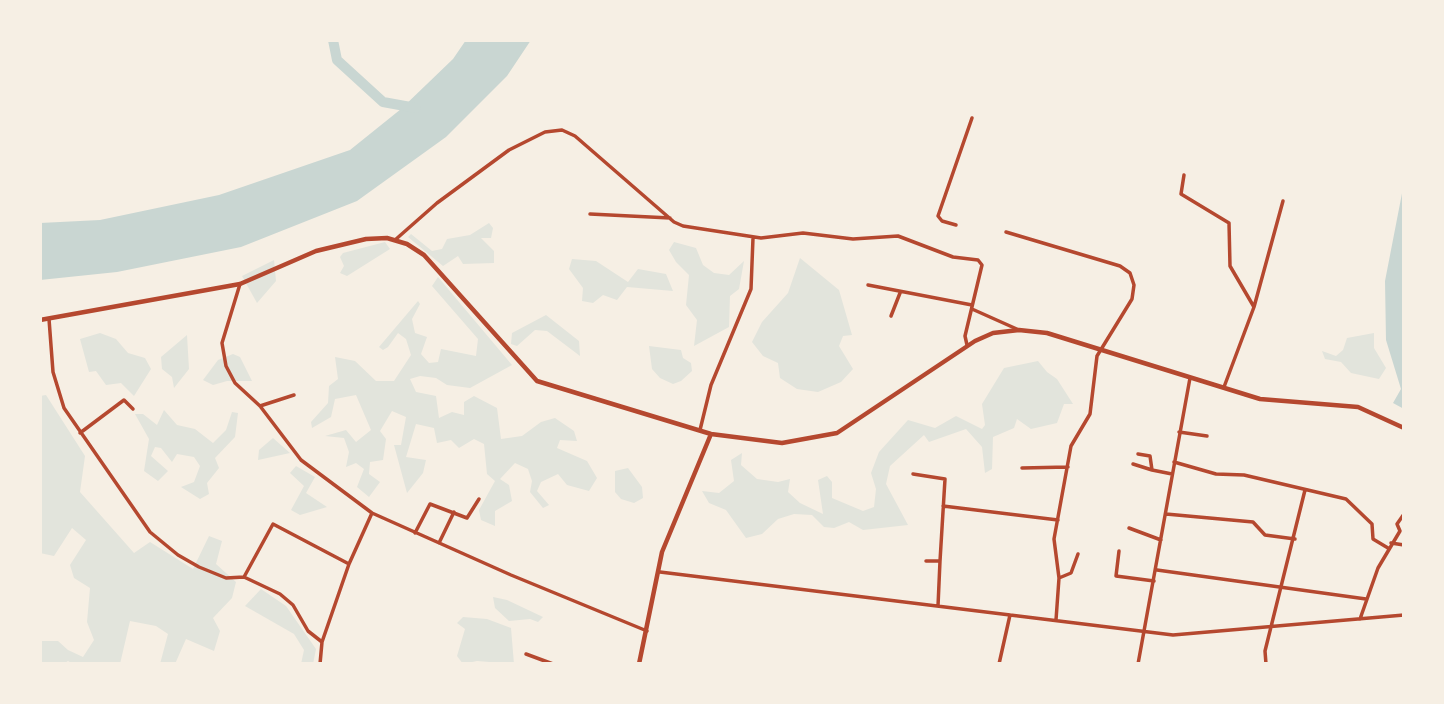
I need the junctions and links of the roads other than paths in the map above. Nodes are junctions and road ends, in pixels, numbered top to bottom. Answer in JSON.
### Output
{"nodes":[{"id":1,"x":972,"y":118,"type":"dead end"},
{"id":2,"x":1184,"y":175,"type":"dead end"},
{"id":3,"x":1283,"y":201,"type":"dead end"},
{"id":4,"x":590,"y":214,"type":"dead end"},
{"id":5,"x":670,"y":218,"type":"junction"},
{"id":6,"x":957,"y":225,"type":"dead end"},
{"id":7,"x":1006,"y":232,"type":"dead end"},
{"id":8,"x":753,"y":238,"type":"junction"},
{"id":9,"x":395,"y":240,"type":"junction"},
{"id":10,"x":240,"y":285,"type":"junction"},
{"id":11,"x":868,"y":285,"type":"dead end"},
{"id":12,"x":900,"y":293,"type":"junction"},
{"id":13,"x":972,"y":307,"type":"junction"},
{"id":14,"x":1254,"y":307,"type":"junction"},
{"id":15,"x":891,"y":316,"type":"dead end"},
{"id":16,"x":49,"y":319,"type":"junction"},
{"id":17,"x":40,"y":320,"type":"edge"},
{"id":18,"x":1019,"y":330,"type":"junction"},
{"id":19,"x":968,"y":346,"type":"junction"},
{"id":20,"x":1101,"y":350,"type":"junction"},
{"id":21,"x":1190,"y":378,"type":"junction"},
{"id":22,"x":1224,"y":389,"type":"junction"},
{"id":23,"x":294,"y":395,"type":"dead end"},
{"id":24,"x":260,"y":406,"type":"junction"},
{"id":25,"x":133,"y":409,"type":"dead end"},
{"id":26,"x":1404,"y":428,"type":"edge"},
{"id":27,"x":700,"y":430,"type":"junction"},
{"id":28,"x":1180,"y":432,"type":"junction"},
{"id":29,"x":80,"y":433,"type":"junction"},
{"id":30,"x":711,"y":434,"type":"junction"},
{"id":31,"x":1207,"y":436,"type":"dead end"},
{"id":32,"x":1138,"y":454,"type":"dead end"},
{"id":33,"x":1174,"y":462,"type":"junction"},
{"id":34,"x":1133,"y":464,"type":"dead end"},
{"id":35,"x":1068,"y":467,"type":"junction"},
{"id":36,"x":1022,"y":468,"type":"dead end"},
{"id":37,"x":1152,"y":470,"type":"junction"},
{"id":38,"x":913,"y":474,"type":"dead end"},
{"id":39,"x":1172,"y":474,"type":"junction"},
{"id":40,"x":1306,"y":490,"type":"junction"},
{"id":41,"x":479,"y":499,"type":"dead end"},
{"id":42,"x":943,"y":506,"type":"junction"},
{"id":43,"x":454,"y":512,"type":"junction"},
{"id":44,"x":372,"y":513,"type":"junction"},
{"id":45,"x":1166,"y":514,"type":"junction"},
{"id":46,"x":1404,"y":514,"type":"edge"},
{"id":47,"x":1058,"y":520,"type":"junction"},
{"id":48,"x":1129,"y":528,"type":"dead end"},
{"id":49,"x":415,"y":533,"type":"junction"},
{"id":50,"x":1295,"y":539,"type":"junction"},
{"id":51,"x":1161,"y":540,"type":"junction"},
{"id":52,"x":439,"y":543,"type":"junction"},
{"id":53,"x":1391,"y":543,"type":"junction"},
{"id":54,"x":1404,"y":545,"type":"edge"},
{"id":55,"x":1388,"y":548,"type":"junction"},
{"id":56,"x":1119,"y":551,"type":"dead end"},
{"id":57,"x":1078,"y":555,"type":"dead end"},
{"id":58,"x":926,"y":561,"type":"dead end"},
{"id":59,"x":940,"y":561,"type":"junction"},
{"id":60,"x":349,"y":564,"type":"junction"},
{"id":61,"x":1156,"y":570,"type":"junction"},
{"id":62,"x":660,"y":572,"type":"junction"},
{"id":63,"x":244,"y":578,"type":"junction"},
{"id":64,"x":1059,"y":578,"type":"junction"},
{"id":65,"x":1154,"y":581,"type":"junction"},
{"id":66,"x":1282,"y":587,"type":"junction"},
{"id":67,"x":1366,"y":599,"type":"junction"},
{"id":68,"x":938,"y":606,"type":"junction"},
{"id":69,"x":1010,"y":615,"type":"junction"},
{"id":70,"x":1404,"y":615,"type":"edge"},
{"id":71,"x":1056,"y":620,"type":"junction"},
{"id":72,"x":1359,"y":620,"type":"junction"},
{"id":73,"x":1273,"y":628,"type":"junction"},
{"id":74,"x":647,"y":631,"type":"junction"},
{"id":75,"x":1144,"y":632,"type":"junction"},
{"id":76,"x":322,"y":642,"type":"junction"},
{"id":77,"x":526,"y":654,"type":"dead end"},
{"id":78,"x":550,"y":663,"type":"edge"},
{"id":79,"x":320,"y":664,"type":"edge"},
{"id":80,"x":639,"y":664,"type":"edge"},
{"id":81,"x":999,"y":664,"type":"edge"},
{"id":82,"x":1138,"y":664,"type":"edge"},
{"id":83,"x":1266,"y":664,"type":"edge"}],
"edges":[{"from":1,"to":6,"type":"street"},
{"from":2,"to":14,"type":"street"},
{"from":3,"to":14,"type":"street"},
{"from":4,"to":5,"type":"street"},
{"from":5,"to":8,"type":"street"},
{"from":5,"to":9,"type":"street"},
{"from":7,"to":20,"type":"street"},
{"from":8,"to":13,"type":"street"},
{"from":8,"to":27,"type":"street"},
{"from":9,"to":10,"type":"street"},
{"from":9,"to":27,"type":"street"},
{"from":10,"to":16,"type":"street"},
{"from":10,"to":24,"type":"street"},
{"from":11,"to":12,"type":"street"},
{"from":12,"to":13,"type":"street"},
{"from":12,"to":15,"type":"street"},
{"from":13,"to":18,"type":"street"},
{"from":13,"to":19,"type":"street"},
{"from":14,"to":22,"type":"street"},
{"from":16,"to":17,"type":"street"},
{"from":16,"to":29,"type":"street"},
{"from":18,"to":19,"type":"street"},
{"from":18,"to":20,"type":"street"},
{"from":19,"to":30,"type":"street"},
{"from":20,"to":21,"type":"street"},
{"from":20,"to":35,"type":"street"},
{"from":21,"to":22,"type":"street"},
{"from":21,"to":28,"type":"street"},
{"from":22,"to":26,"type":"street"},
{"from":23,"to":24,"type":"street"},
{"from":24,"to":44,"type":"street"},
{"from":25,"to":29,"type":"street"},
{"from":27,"to":30,"type":"street"},
{"from":28,"to":31,"type":"street"},
{"from":28,"to":33,"type":"street"},
{"from":29,"to":63,"type":"street"},
{"from":30,"to":62,"type":"street"},
{"from":32,"to":37,"type":"street"},
{"from":33,"to":39,"type":"street"},
{"from":33,"to":40,"type":"street"},
{"from":34,"to":37,"type":"street"},
{"from":35,"to":36,"type":"street"},
{"from":35,"to":47,"type":"street"},
{"from":37,"to":39,"type":"street"},
{"from":38,"to":42,"type":"street"},
{"from":39,"to":45,"type":"street"},
{"from":40,"to":50,"type":"street"},
{"from":40,"to":55,"type":"street"},
{"from":41,"to":43,"type":"street"},
{"from":42,"to":47,"type":"street"},
{"from":42,"to":59,"type":"street"},
{"from":43,"to":49,"type":"street"},
{"from":43,"to":52,"type":"street"},
{"from":44,"to":49,"type":"street"},
{"from":44,"to":60,"type":"street"},
{"from":45,"to":50,"type":"street"},
{"from":45,"to":51,"type":"street"},
{"from":46,"to":53,"type":"street"},
{"from":47,"to":64,"type":"street"},
{"from":48,"to":51,"type":"street"},
{"from":49,"to":52,"type":"street"},
{"from":50,"to":66,"type":"street"},
{"from":51,"to":61,"type":"street"},
{"from":52,"to":74,"type":"street"},
{"from":53,"to":54,"type":"street"},
{"from":53,"to":55,"type":"street"},
{"from":55,"to":67,"type":"street"},
{"from":56,"to":65,"type":"street"},
{"from":57,"to":64,"type":"street"},
{"from":58,"to":59,"type":"street"},
{"from":59,"to":68,"type":"street"},
{"from":60,"to":63,"type":"street"},
{"from":60,"to":76,"type":"street"},
{"from":61,"to":65,"type":"street"},
{"from":61,"to":66,"type":"street"},
{"from":62,"to":68,"type":"street"},
{"from":62,"to":74,"type":"street"},
{"from":63,"to":76,"type":"street"},
{"from":64,"to":71,"type":"street"},
{"from":65,"to":75,"type":"street"},
{"from":66,"to":67,"type":"street"},
{"from":66,"to":73,"type":"street"},
{"from":67,"to":72,"type":"street"},
{"from":68,"to":69,"type":"street"},
{"from":69,"to":71,"type":"street"},
{"from":69,"to":81,"type":"street"},
{"from":70,"to":72,"type":"street"},
{"from":71,"to":75,"type":"street"},
{"from":72,"to":73,"type":"street"},
{"from":73,"to":75,"type":"street"},
{"from":73,"to":83,"type":"street"},
{"from":74,"to":80,"type":"street"},
{"from":75,"to":82,"type":"street"},
{"from":76,"to":79,"type":"street"},
{"from":77,"to":78,"type":"street"}]}
